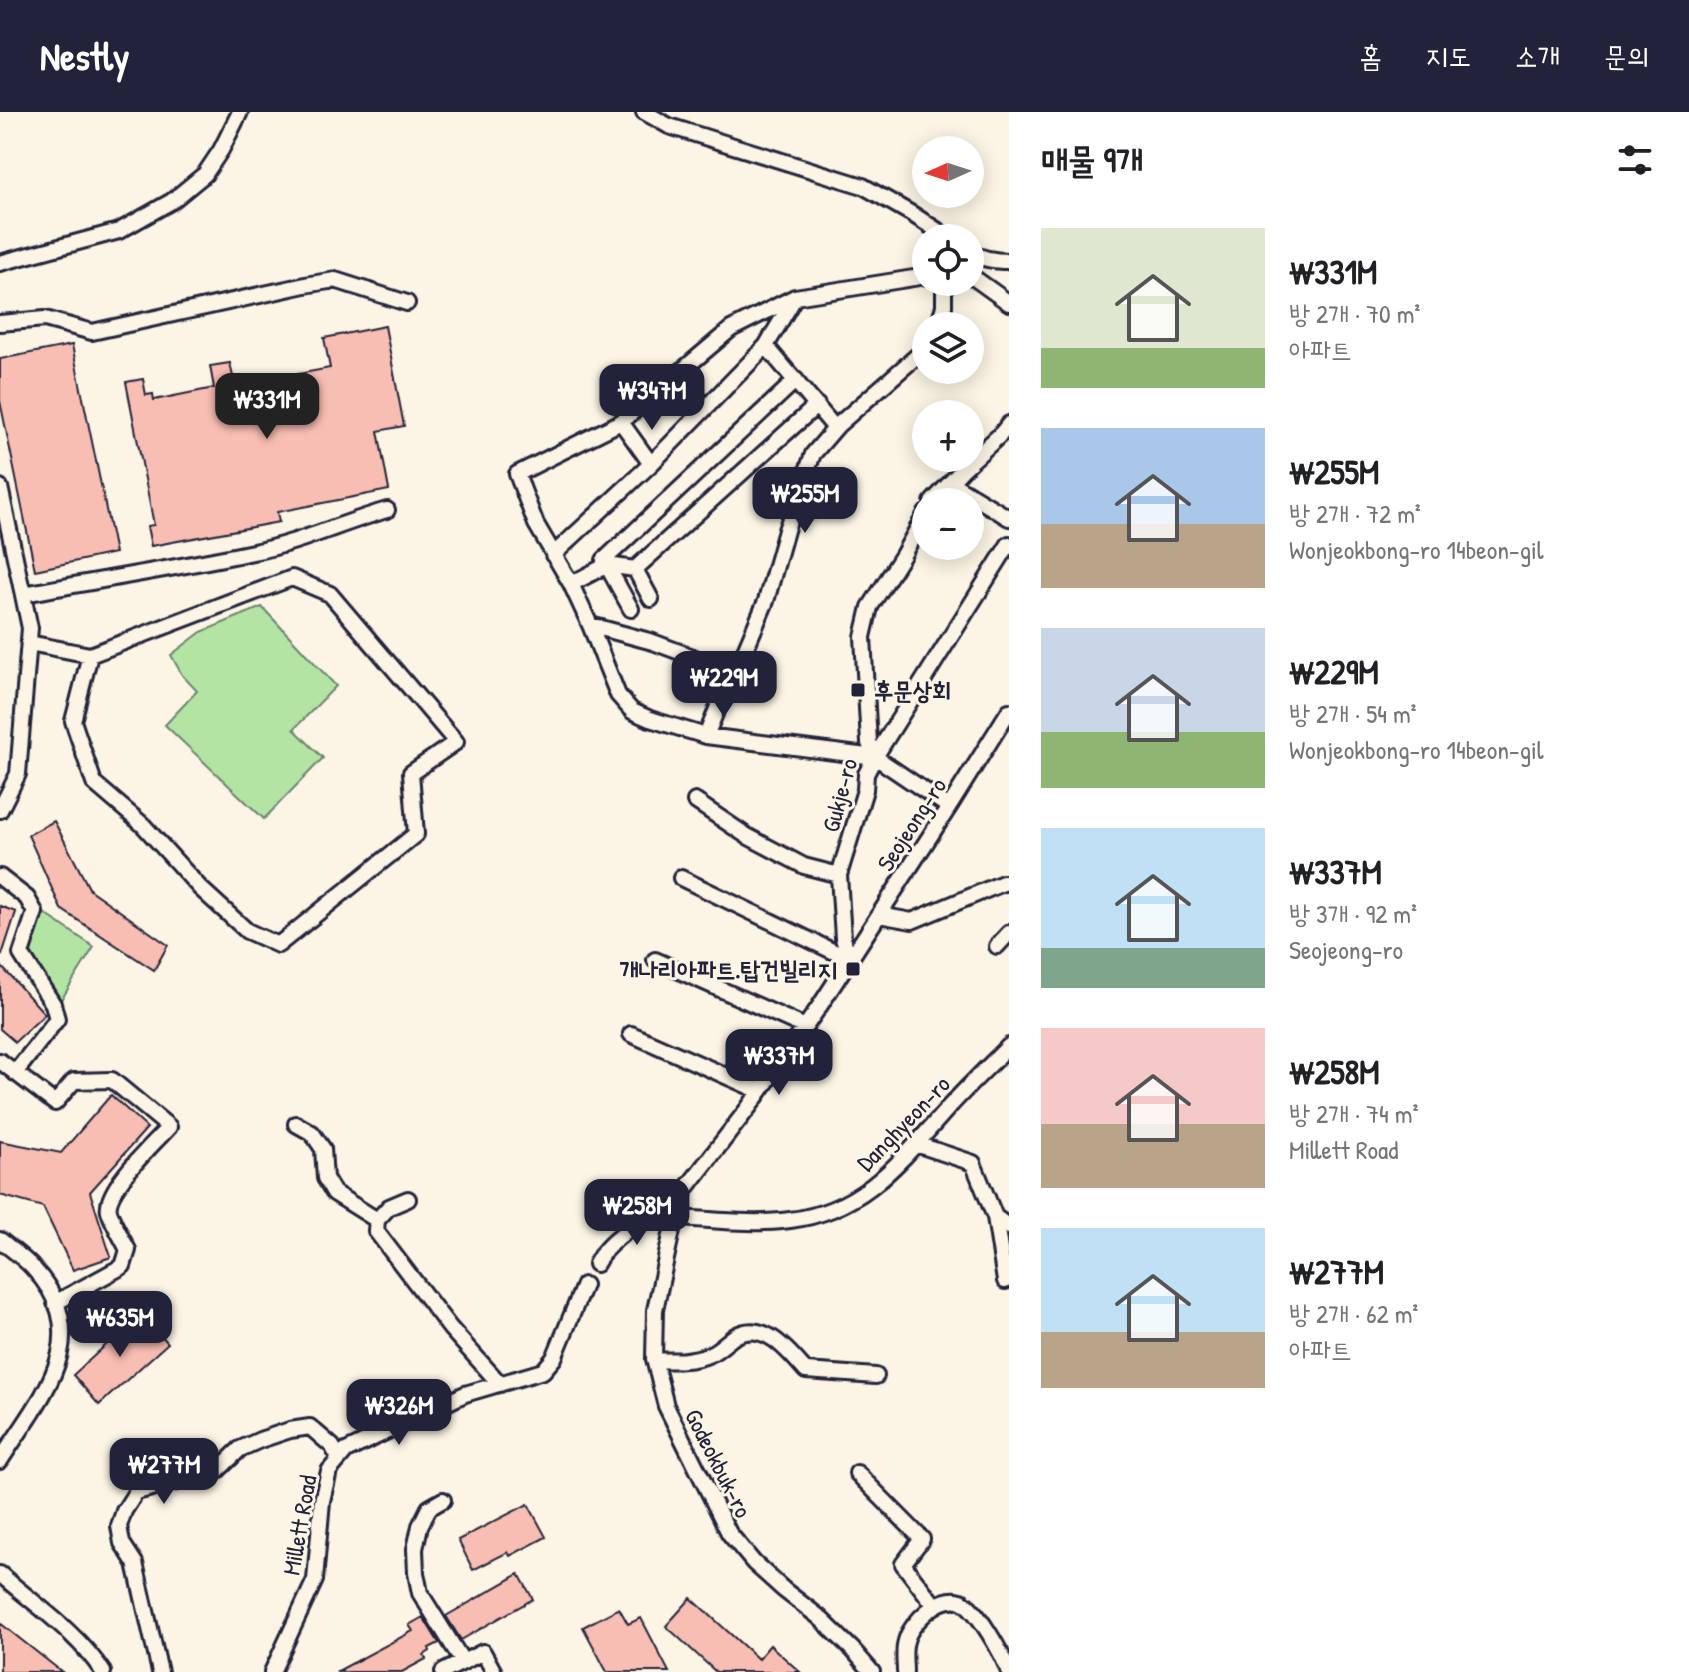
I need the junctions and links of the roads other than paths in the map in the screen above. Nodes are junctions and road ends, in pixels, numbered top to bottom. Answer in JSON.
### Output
{"nodes":[{"id":1,"x":240,"y":112,"type":"edge"},
{"id":2,"x":644,"y":112,"type":"edge"},
{"id":3,"x":927,"y":224,"type":"edge"},
{"id":4,"x":984,"y":257,"type":"edge"},
{"id":5,"x":1009,"y":261,"type":"edge"},
{"id":6,"x":0,"y":263,"type":"edge"},
{"id":7,"x":912,"y":278,"type":"edge"},
{"id":8,"x":984,"y":285,"type":"edge"},
{"id":9,"x":795,"y":297,"type":"junction"},
{"id":10,"x":407,"y":303,"type":"dead end"},
{"id":11,"x":1009,"y":303,"type":"edge"},
{"id":12,"x":0,"y":323,"type":"edge"},
{"id":13,"x":766,"y":346,"type":"junction"},
{"id":14,"x":912,"y":360,"type":"edge"},
{"id":15,"x":796,"y":380,"type":"junction"},
{"id":16,"x":817,"y":405,"type":"junction"},
{"id":17,"x":621,"y":422,"type":"junction"},
{"id":18,"x":1009,"y":424,"type":"edge"},
{"id":19,"x":835,"y":428,"type":"junction"},
{"id":20,"x":651,"y":464,"type":"junction"},
{"id":21,"x":951,"y":483,"type":"junction"},
{"id":22,"x":0,"y":487,"type":"edge"},
{"id":23,"x":946,"y":488,"type":"edge"},
{"id":24,"x":387,"y":510,"type":"dead end"},
{"id":25,"x":1009,"y":518,"type":"edge"},
{"id":26,"x":912,"y":539,"type":"edge"},
{"id":27,"x":1009,"y":544,"type":"edge"},
{"id":28,"x":553,"y":555,"type":"junction"},
{"id":29,"x":607,"y":565,"type":"junction"},
{"id":30,"x":635,"y":569,"type":"junction"},
{"id":31,"x":571,"y":584,"type":"junction"},
{"id":32,"x":23,"y":594,"type":"junction"},
{"id":33,"x":651,"y":599,"type":"dead end"},
{"id":34,"x":631,"y":609,"type":"dead end"},
{"id":35,"x":590,"y":625,"type":"junction"},
{"id":36,"x":29,"y":643,"type":"junction"},
{"id":37,"x":90,"y":655,"type":"junction"},
{"id":38,"x":726,"y":687,"type":"junction"},
{"id":39,"x":1009,"y":711,"type":"edge"},
{"id":40,"x":706,"y":736,"type":"junction"},
{"id":41,"x":875,"y":757,"type":"junction"},
{"id":42,"x":695,"y":801,"type":"dead end"},
{"id":43,"x":949,"y":807,"type":"junction"},
{"id":44,"x":0,"y":810,"type":"edge"},
{"id":45,"x":839,"y":875,"type":"junction"},
{"id":46,"x":0,"y":877,"type":"edge"},
{"id":47,"x":681,"y":878,"type":"dead end"},
{"id":48,"x":1009,"y":883,"type":"edge"},
{"id":49,"x":879,"y":915,"type":"junction"},
{"id":50,"x":1009,"y":933,"type":"edge"},
{"id":51,"x":997,"y":946,"type":"dead end"},
{"id":52,"x":849,"y":959,"type":"junction"},
{"id":53,"x":655,"y":960,"type":"dead end"},
{"id":54,"x":805,"y":1027,"type":"junction"},
{"id":55,"x":631,"y":1034,"type":"dead end"},
{"id":56,"x":1009,"y":1046,"type":"edge"},
{"id":57,"x":0,"y":1061,"type":"edge"},
{"id":58,"x":15,"y":1073,"type":"junction"},
{"id":59,"x":760,"y":1091,"type":"junction"},
{"id":60,"x":296,"y":1124,"type":"dead end"},
{"id":61,"x":916,"y":1144,"type":"junction"},
{"id":62,"x":408,"y":1199,"type":"dead end"},
{"id":63,"x":995,"y":1217,"type":"junction"},
{"id":64,"x":675,"y":1218,"type":"junction"},
{"id":65,"x":377,"y":1220,"type":"junction"},
{"id":66,"x":1009,"y":1227,"type":"edge"},
{"id":67,"x":0,"y":1240,"type":"edge"},
{"id":68,"x":596,"y":1264,"type":"dead end"},
{"id":69,"x":1005,"y":1281,"type":"dead end"},
{"id":70,"x":584,"y":1285,"type":"dead end"},
{"id":71,"x":55,"y":1303,"type":"junction"},
{"id":72,"x":655,"y":1360,"type":"junction"},
{"id":73,"x":876,"y":1376,"type":"dead end"},
{"id":74,"x":500,"y":1384,"type":"junction"},
{"id":75,"x":339,"y":1458,"type":"junction"},
{"id":76,"x":0,"y":1461,"type":"edge"},
{"id":77,"x":857,"y":1473,"type":"dead end"},
{"id":78,"x":443,"y":1500,"type":"dead end"},
{"id":79,"x":0,"y":1574,"type":"edge"},
{"id":80,"x":935,"y":1606,"type":"junction"},
{"id":81,"x":463,"y":1662,"type":"junction"},
{"id":82,"x":103,"y":1672,"type":"edge"},
{"id":83,"x":160,"y":1672,"type":"edge"},
{"id":84,"x":272,"y":1672,"type":"edge"},
{"id":85,"x":443,"y":1672,"type":"edge"},
{"id":86,"x":494,"y":1672,"type":"edge"},
{"id":87,"x":872,"y":1672,"type":"edge"},
{"id":88,"x":905,"y":1672,"type":"edge"},
{"id":89,"x":1009,"y":1672,"type":"edge"}],
"edges":[{"from":1,"to":6,"type":"street"},
{"from":2,"to":3,"type":"street"},
{"from":4,"to":5,"type":"street"},
{"from":7,"to":9,"type":"street"},
{"from":8,"to":11,"type":"street"},
{"from":9,"to":13,"type":"street"},
{"from":9,"to":17,"type":"street"},
{"from":10,"to":12,"type":"street"},
{"from":13,"to":15,"type":"street"},
{"from":13,"to":20,"type":"street"},
{"from":14,"to":19,"type":"street"},
{"from":15,"to":16,"type":"street"},
{"from":15,"to":29,"type":"street"},
{"from":16,"to":19,"type":"street"},
{"from":16,"to":30,"type":"street"},
{"from":17,"to":20,"type":"street"},
{"from":17,"to":28,"type":"street"},
{"from":18,"to":21,"type":"street"},
{"from":19,"to":38,"type":"street"},
{"from":20,"to":28,"type":"street"},
{"from":21,"to":23,"type":"street"},
{"from":21,"to":25,"type":"street"},
{"from":22,"to":32,"type":"street"},
{"from":24,"to":32,"type":"street"},
{"from":26,"to":41,"type":"street","name":"Gukje-ro"},
{"from":27,"to":41,"type":"street"},
{"from":28,"to":31,"type":"street"},
{"from":29,"to":30,"type":"street"},
{"from":29,"to":31,"type":"street"},
{"from":29,"to":34,"type":"street"},
{"from":30,"to":33,"type":"street"},
{"from":31,"to":35,"type":"street"},
{"from":32,"to":36,"type":"street"},
{"from":35,"to":38,"type":"street"},
{"from":35,"to":40,"type":"street"},
{"from":36,"to":37,"type":"street"},
{"from":36,"to":44,"type":"street"},
{"from":37,"to":37,"type":"street"},
{"from":38,"to":40,"type":"street"},
{"from":39,"to":43,"type":"street","name":"Seojeong-ro"},
{"from":40,"to":41,"type":"street"},
{"from":41,"to":43,"type":"street"},
{"from":41,"to":45,"type":"street","name":"Gukje-ro"},
{"from":42,"to":45,"type":"street"},
{"from":43,"to":49,"type":"street","name":"Seojeong-ro"},
{"from":45,"to":52,"type":"street","name":"Gukje-ro"},
{"from":46,"to":58,"type":"street"},
{"from":47,"to":52,"type":"street"},
{"from":48,"to":49,"type":"street"},
{"from":49,"to":52,"type":"street","name":"Seojeong-ro"},
{"from":50,"to":51,"type":"street"},
{"from":52,"to":54,"type":"street","name":"Seojeong-ro"},
{"from":53,"to":54,"type":"street"},
{"from":54,"to":59,"type":"street","name":"Seojeong-ro"},
{"from":55,"to":59,"type":"street"},
{"from":56,"to":61,"type":"street","name":"Danghyeon-ro"},
{"from":57,"to":58,"type":"street"},
{"from":58,"to":71,"type":"street"},
{"from":59,"to":64,"type":"street","name":"Seojeong-ro"},
{"from":60,"to":65,"type":"street"},
{"from":61,"to":63,"type":"street"},
{"from":61,"to":64,"type":"street","name":"Danghyeon-ro"},
{"from":62,"to":65,"type":"street"},
{"from":63,"to":66,"type":"street"},
{"from":63,"to":69,"type":"street"},
{"from":64,"to":68,"type":"street"},
{"from":64,"to":72,"type":"street","name":"Godeokbuk-ro"},
{"from":65,"to":74,"type":"street"},
{"from":67,"to":71,"type":"street"},
{"from":70,"to":74,"type":"street","name":"Millett Road"},
{"from":71,"to":76,"type":"street"},
{"from":72,"to":73,"type":"street"},
{"from":72,"to":87,"type":"street","name":"Godeokbuk-ro"},
{"from":74,"to":75,"type":"street","name":"Millett Road"},
{"from":75,"to":83,"type":"street"},
{"from":75,"to":84,"type":"street","name":"Millett Road"},
{"from":77,"to":80,"type":"street"},
{"from":78,"to":81,"type":"street"},
{"from":79,"to":82,"type":"street"},
{"from":80,"to":88,"type":"street"},
{"from":80,"to":89,"type":"street"},
{"from":81,"to":85,"type":"street"},
{"from":81,"to":86,"type":"street"}]}
